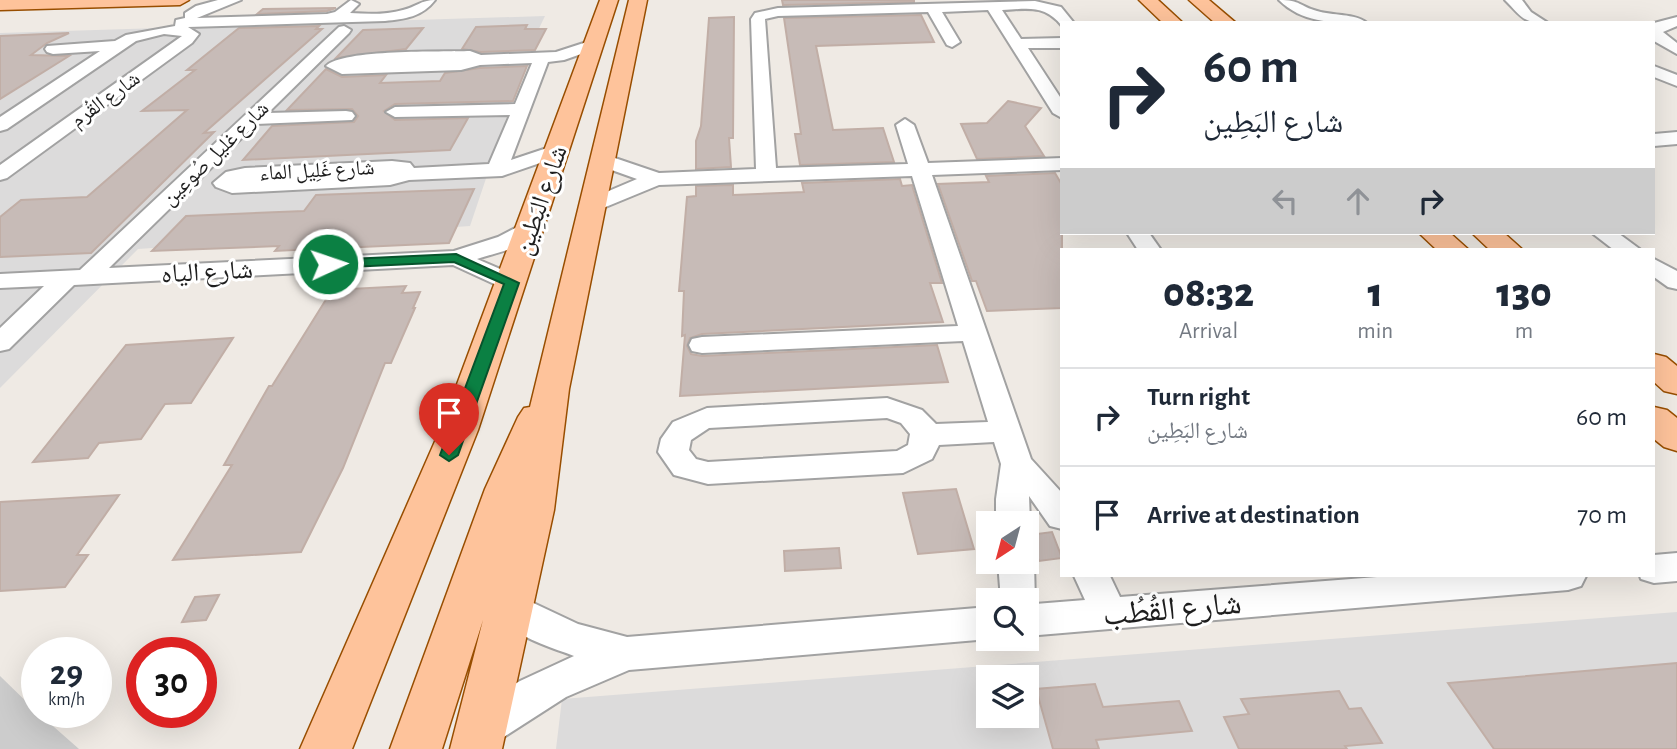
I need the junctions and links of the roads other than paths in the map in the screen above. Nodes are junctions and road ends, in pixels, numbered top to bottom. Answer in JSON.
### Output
{"nodes":[{"id":1,"x":180,"y":0,"type":"edge"},
{"id":2,"x":234,"y":0,"type":"edge"},
{"id":3,"x":428,"y":0,"type":"edge"},
{"id":4,"x":1148,"y":0,"type":"edge"},
{"id":5,"x":1198,"y":0,"type":"edge"},
{"id":6,"x":1286,"y":0,"type":"edge"},
{"id":7,"x":1511,"y":0,"type":"edge"},
{"id":8,"x":359,"y":3,"type":"edge"},
{"id":9,"x":622,"y":3,"type":"edge"},
{"id":10,"x":194,"y":4,"type":"edge"},
{"id":11,"x":0,"y":5,"type":"edge"},
{"id":12,"x":992,"y":6,"type":"junction"},
{"id":13,"x":933,"y":8,"type":"junction"},
{"id":14,"x":257,"y":20,"type":"junction"},
{"id":15,"x":1065,"y":21,"type":"edge"},
{"id":16,"x":1172,"y":21,"type":"edge"},
{"id":17,"x":1224,"y":21,"type":"edge"},
{"id":18,"x":1348,"y":21,"type":"edge"},
{"id":19,"x":1538,"y":21,"type":"edge"},
{"id":20,"x":1677,"y":21,"type":"edge"},
{"id":21,"x":338,"y":24,"type":"junction"},
{"id":22,"x":176,"y":26,"type":"junction"},
{"id":23,"x":1655,"y":36,"type":"edge"},
{"id":24,"x":952,"y":42,"type":"dead end"},
{"id":25,"x":1060,"y":43,"type":"edge"},
{"id":26,"x":1016,"y":44,"type":"junction"},
{"id":27,"x":117,"y":46,"type":"junction"},
{"id":28,"x":53,"y":49,"type":"dead end"},
{"id":29,"x":1677,"y":49,"type":"edge"},
{"id":30,"x":570,"y":56,"type":"junction"},
{"id":31,"x":306,"y":66,"type":"junction"},
{"id":32,"x":1655,"y":71,"type":"edge"},
{"id":33,"x":1677,"y":81,"type":"edge"},
{"id":34,"x":1054,"y":89,"type":"edge"},
{"id":35,"x":1060,"y":107,"type":"edge"},
{"id":36,"x":521,"y":109,"type":"junction"},
{"id":37,"x":396,"y":112,"type":"dead end"},
{"id":38,"x":346,"y":116,"type":"dead end"},
{"id":39,"x":250,"y":120,"type":"junction"},
{"id":40,"x":1677,"y":124,"type":"edge"},
{"id":41,"x":0,"y":125,"type":"edge"},
{"id":42,"x":905,"y":125,"type":"dead end"},
{"id":43,"x":1655,"y":125,"type":"edge"},
{"id":44,"x":1677,"y":138,"type":"edge"},
{"id":45,"x":1655,"y":140,"type":"edge"},
{"id":46,"x":556,"y":151,"type":"junction"},
{"id":47,"x":601,"y":160,"type":"junction"},
{"id":48,"x":1060,"y":164,"type":"edge"},
{"id":49,"x":919,"y":169,"type":"junction"},
{"id":50,"x":499,"y":170,"type":"junction"},
{"id":51,"x":0,"y":174,"type":"edge"},
{"id":52,"x":657,"y":179,"type":"junction"},
{"id":53,"x":777,"y":180,"type":"junction"},
{"id":54,"x":184,"y":183,"type":"junction"},
{"id":55,"x":545,"y":185,"type":"junction"},
{"id":56,"x":591,"y":207,"type":"junction"},
{"id":57,"x":531,"y":229,"type":"junction"},
{"id":58,"x":1435,"y":235,"type":"edge"},
{"id":59,"x":1489,"y":235,"type":"edge"},
{"id":60,"x":1606,"y":235,"type":"edge"},
{"id":61,"x":1452,"y":248,"type":"edge"},
{"id":62,"x":1505,"y":248,"type":"edge"},
{"id":63,"x":1626,"y":248,"type":"edge"},
{"id":64,"x":456,"y":258,"type":"junction"},
{"id":65,"x":1655,"y":267,"type":"edge"},
{"id":66,"x":77,"y":277,"type":"junction"},
{"id":67,"x":0,"y":281,"type":"edge"},
{"id":68,"x":1677,"y":282,"type":"edge"},
{"id":69,"x":512,"y":283,"type":"junction"},
{"id":70,"x":973,"y":333,"type":"junction"},
{"id":71,"x":0,"y":343,"type":"edge"},
{"id":72,"x":702,"y":345,"type":"dead end"},
{"id":73,"x":1655,"y":366,"type":"edge"},
{"id":74,"x":1677,"y":383,"type":"edge"},
{"id":75,"x":551,"y":389,"type":"junction"},
{"id":76,"x":1655,"y":420,"type":"edge"},
{"id":77,"x":1006,"y":431,"type":"junction"},
{"id":78,"x":926,"y":435,"type":"junction"},
{"id":79,"x":1677,"y":439,"type":"edge"},
{"id":80,"x":1017,"y":464,"type":"junction"},
{"id":81,"x":1012,"y":511,"type":"edge"},
{"id":82,"x":1060,"y":514,"type":"edge"},
{"id":83,"x":1677,"y":567,"type":"edge"},
{"id":84,"x":1655,"y":569,"type":"edge"},
{"id":85,"x":1092,"y":577,"type":"edge"},
{"id":86,"x":1556,"y":577,"type":"edge"},
{"id":87,"x":510,"y":607,"type":"junction"},
{"id":88,"x":1110,"y":614,"type":"junction"},
{"id":89,"x":1039,"y":619,"type":"edge"},
{"id":90,"x":976,"y":625,"type":"edge"},
{"id":91,"x":629,"y":653,"type":"junction"},
{"id":92,"x":478,"y":738,"type":"edge"},
{"id":93,"x":326,"y":749,"type":"edge"},
{"id":94,"x":416,"y":749,"type":"edge"}],
"edges":[{"from":1,"to":11,"type":"main road"},
{"from":2,"to":10,"type":"street","name":"شارع القُرم"},
{"from":3,"to":21,"type":"street"},
{"from":4,"to":16,"type":"main road"},
{"from":5,"to":17,"type":"main road"},
{"from":6,"to":18,"type":"street"},
{"from":7,"to":19,"type":"street"},
{"from":8,"to":14,"type":"street"},
{"from":8,"to":21,"type":"street","name":"شارع غليل صُوعِين"},
{"from":9,"to":30,"type":"main road","name":"شارع البَطِين"},
{"from":9,"to":47,"type":"main road","name":"شارع البَطِين"},
{"from":10,"to":22,"type":"street","name":"شارع القُرم"},
{"from":12,"to":13,"type":"street"},
{"from":12,"to":15,"type":"street"},
{"from":12,"to":26,"type":"street"},
{"from":13,"to":24,"type":"street"},
{"from":13,"to":53,"type":"street"},
{"from":14,"to":21,"type":"street"},
{"from":14,"to":22,"type":"street"},
{"from":20,"to":23,"type":"street"},
{"from":21,"to":31,"type":"street","name":"شارع غليل صُوعِين"},
{"from":22,"to":27,"type":"street","name":"شارع القُرم"},
{"from":22,"to":51,"type":"street","name":"شارع القُرم"},
{"from":23,"to":29,"type":"street"},
{"from":25,"to":26,"type":"street"},
{"from":26,"to":34,"type":"street"},
{"from":27,"to":28,"type":"street"},
{"from":27,"to":41,"type":"street","name":"شارع القُرم"},
{"from":30,"to":31,"type":"street"},
{"from":30,"to":36,"type":"street"},
{"from":30,"to":46,"type":"main road","name":"شارع البَطِين"},
{"from":31,"to":39,"type":"street","name":"شارع غليل صُوعِين"},
{"from":32,"to":33,"type":"street"},
{"from":34,"to":35,"type":"street"},
{"from":36,"to":37,"type":"street"},
{"from":36,"to":50,"type":"street"},
{"from":38,"to":39,"type":"street"},
{"from":39,"to":54,"type":"street","name":"شارع غليل صُوعِين"},
{"from":40,"to":43,"type":"street"},
{"from":42,"to":49,"type":"street"},
{"from":44,"to":45,"type":"street"},
{"from":46,"to":50,"type":"street","name":"شارع غَلِيل الماء"},
{"from":46,"to":55,"type":"main road","name":"شارع البَطِين"},
{"from":47,"to":52,"type":"street"},
{"from":47,"to":56,"type":"main road","name":"شارع البَطِين"},
{"from":48,"to":49,"type":"street"},
{"from":49,"to":53,"type":"street"},
{"from":49,"to":70,"type":"street"},
{"from":50,"to":54,"type":"street","name":"شارع غَلِيل الماء"},
{"from":50,"to":55,"type":"street","name":"شارع غَلِيل الماء"},
{"from":52,"to":53,"type":"street"},
{"from":52,"to":56,"type":"street"},
{"from":54,"to":66,"type":"street","name":"شارع غليل صُوعِين"},
{"from":55,"to":57,"type":"main road","name":"شارع البَطِين"},
{"from":56,"to":75,"type":"main road","name":"شارع البَطِين"},
{"from":57,"to":64,"type":"street","name":"شارع الياه"},
{"from":57,"to":69,"type":"main road","name":"شارع البَطِين"},
{"from":58,"to":61,"type":"main road"},
{"from":59,"to":62,"type":"main road"},
{"from":60,"to":63,"type":"street"},
{"from":64,"to":66,"type":"street","name":"شارع الياه"},
{"from":64,"to":69,"type":"street","name":"شارع الياه"},
{"from":65,"to":68,"type":"street"},
{"from":66,"to":67,"type":"street","name":"شارع الياه"},
{"from":66,"to":71,"type":"street","name":"شارع غليل صُوعِين"},
{"from":69,"to":93,"type":"main road","name":"شارع البَطِين"},
{"from":70,"to":72,"type":"street"},
{"from":70,"to":77,"type":"street"},
{"from":73,"to":74,"type":"main road"},
{"from":75,"to":87,"type":"main road","name":"شارع البَطِين"},
{"from":75,"to":94,"type":"main road","name":"شارع البَطِين"},
{"from":76,"to":79,"type":"main road"},
{"from":77,"to":78,"type":"street"},
{"from":77,"to":80,"type":"street"},
{"from":78,"to":78,"type":"street"},
{"from":80,"to":81,"type":"street"},
{"from":80,"to":82,"type":"street"},
{"from":83,"to":84,"type":"street"},
{"from":85,"to":88,"type":"street"},
{"from":86,"to":88,"type":"street","name":"شارع القُطُب"},
{"from":87,"to":91,"type":"street"},
{"from":87,"to":92,"type":"main road","name":"شارع البَطِين"},
{"from":88,"to":89,"type":"street","name":"شارع القُطُب"},
{"from":90,"to":91,"type":"street"},
{"from":91,"to":92,"type":"street"}]}
